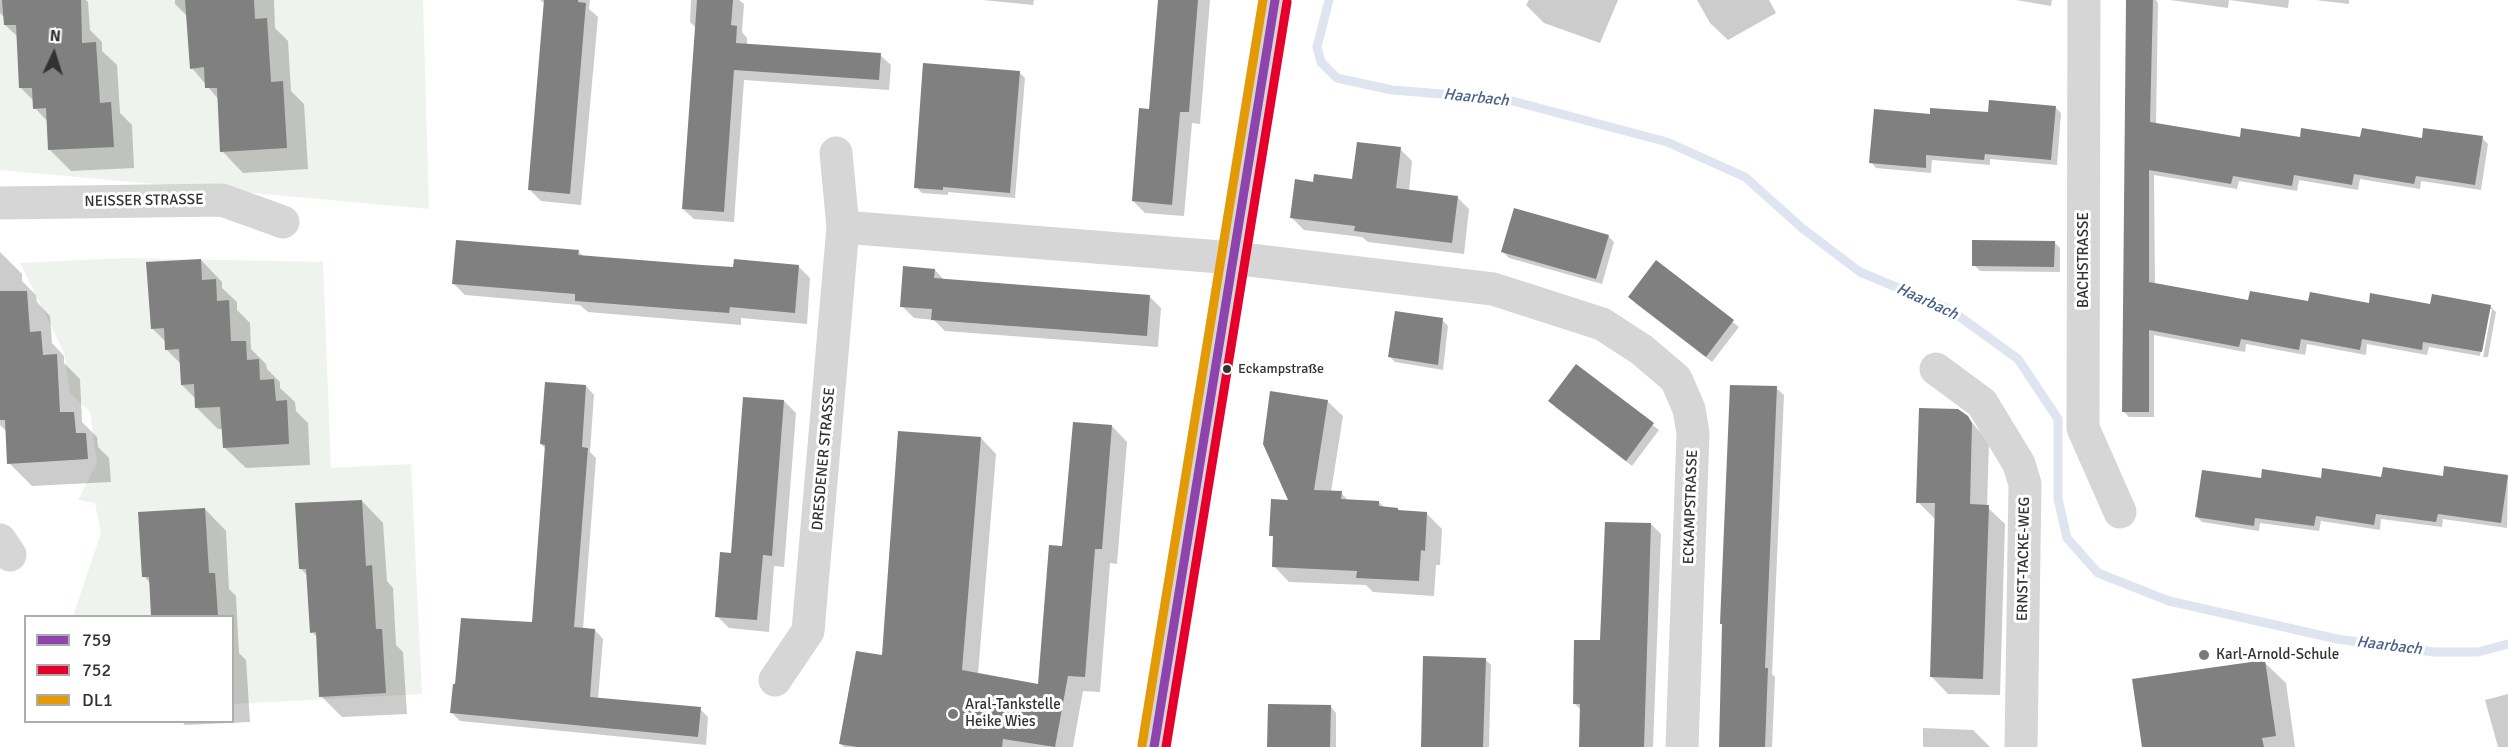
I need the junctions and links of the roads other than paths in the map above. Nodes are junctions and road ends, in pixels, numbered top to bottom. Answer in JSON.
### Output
{"nodes":[{"id":1,"x":1275,"y":0,"type":"edge"},
{"id":2,"x":2084,"y":0,"type":"edge"},
{"id":3,"x":836,"y":153,"type":"dead end"},
{"id":4,"x":0,"y":203,"type":"edge"},
{"id":5,"x":283,"y":222,"type":"dead end"},
{"id":6,"x":843,"y":228,"type":"junction"},
{"id":7,"x":1233,"y":258,"type":"junction"},
{"id":8,"x":1936,"y":369,"type":"dead end"},
{"id":9,"x":2120,"y":512,"type":"dead end"},
{"id":10,"x":775,"y":680,"type":"dead end"},
{"id":11,"x":1154,"y":747,"type":"edge"},
{"id":12,"x":1682,"y":747,"type":"edge"},
{"id":13,"x":2021,"y":747,"type":"edge"}],
"edges":[{"from":1,"to":7,"type":"street"},
{"from":2,"to":9,"type":"street","name":"BACHSTRASSE"},
{"from":3,"to":6,"type":"street","name":"DRESDENER STRASSE"},
{"from":4,"to":5,"type":"street","name":"NEISSER STRASSE"},
{"from":6,"to":7,"type":"street"},
{"from":6,"to":10,"type":"street","name":"DRESDENER STRASSE"},
{"from":7,"to":11,"type":"street"},
{"from":7,"to":12,"type":"street","name":"ECKAMPSTRASSE"},
{"from":8,"to":13,"type":"street","name":"ERNST-TACKE-WEG"}]}
